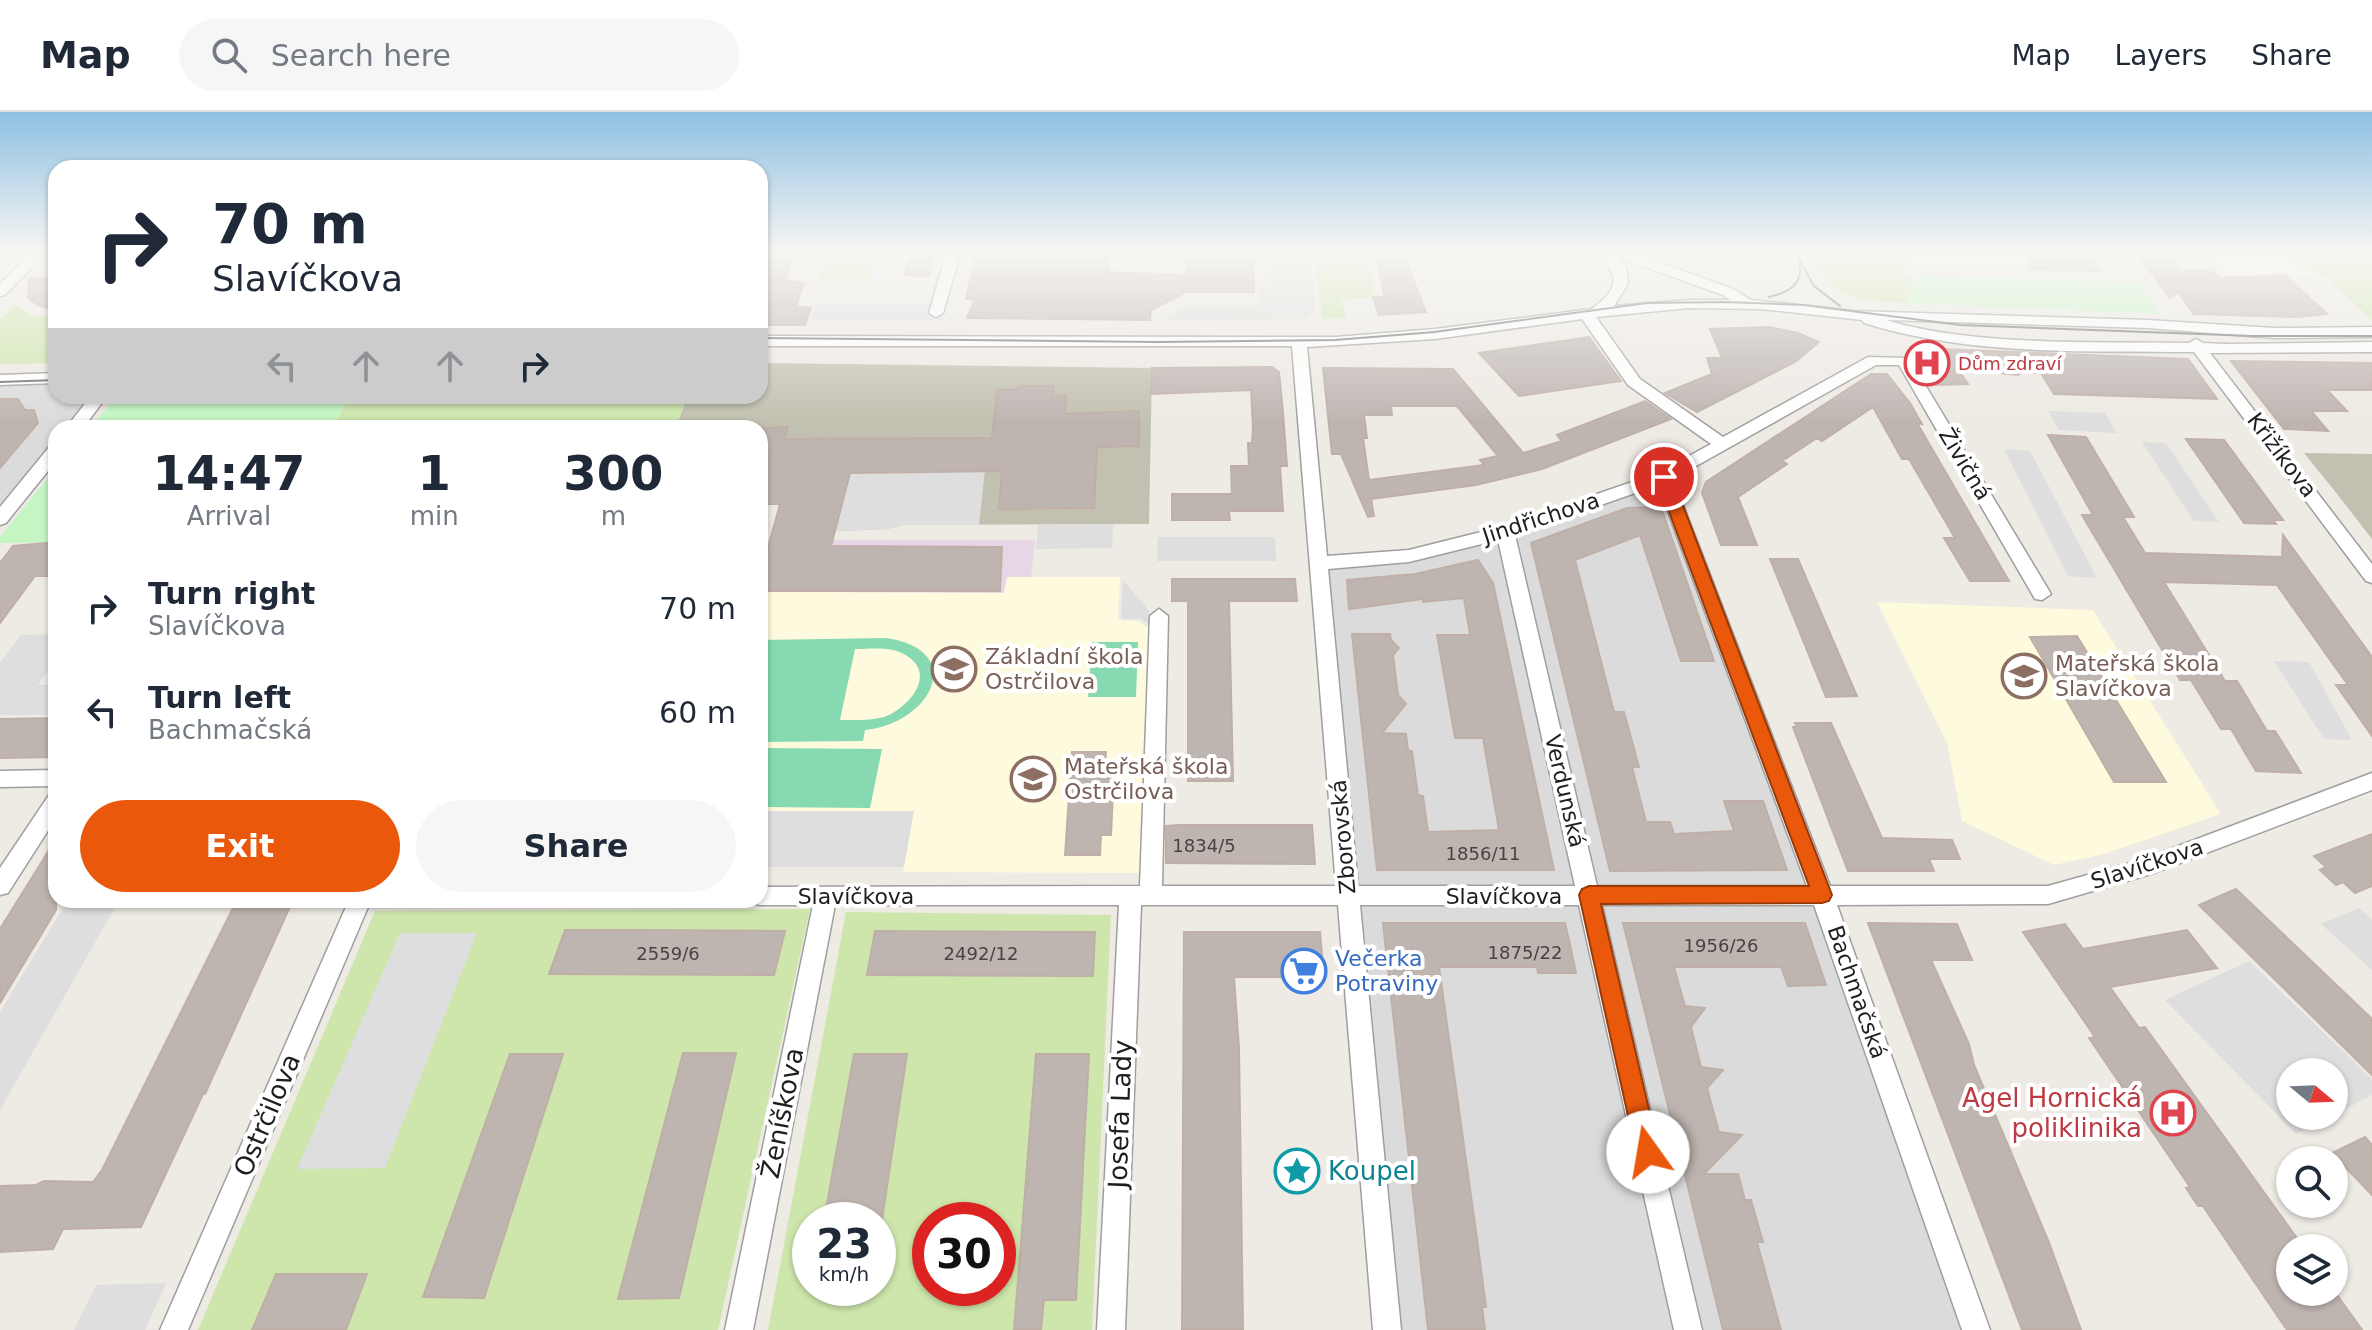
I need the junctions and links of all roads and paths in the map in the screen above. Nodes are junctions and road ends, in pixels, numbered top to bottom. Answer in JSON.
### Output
{"nodes":[{"id":1,"x":937,"y":309,"type":"edge"},
{"id":2,"x":1597,"y":309,"type":"edge"},
{"id":3,"x":1630,"y":309,"type":"edge"},
{"id":4,"x":1794,"y":309,"type":"edge"},
{"id":5,"x":936,"y":313,"type":"dead end"},
{"id":6,"x":1586,"y":314,"type":"junction"},
{"id":7,"x":1854,"y":315,"type":"junction"},
{"id":8,"x":2372,"y":332,"type":"edge"},
{"id":9,"x":768,"y":341,"type":"edge"},
{"id":10,"x":2194,"y":342,"type":"junction"},
{"id":11,"x":1299,"y":343,"type":"junction"},
{"id":12,"x":2372,"y":347,"type":"edge"},
{"id":13,"x":1873,"y":360,"type":"joint"},
{"id":14,"x":48,"y":378,"type":"edge"},
{"id":15,"x":0,"y":380,"type":"edge"},
{"id":16,"x":93,"y":404,"type":"edge"},
{"id":17,"x":80,"y":420,"type":"edge"},
{"id":18,"x":1722,"y":444,"type":"junction"},
{"id":19,"x":48,"y":460,"type":"edge"},
{"id":20,"x":1664,"y":477,"type":"junction"},
{"id":21,"x":0,"y":519,"type":"edge"},
{"id":22,"x":1505,"y":532,"type":"junction"},
{"id":23,"x":1320,"y":563,"type":"junction"},
{"id":24,"x":2372,"y":577,"type":"edge"},
{"id":25,"x":2042,"y":594,"type":"dead end"},
{"id":26,"x":1159,"y":616,"type":"dead end"},
{"id":27,"x":48,"y":778,"type":"edge"},
{"id":28,"x":0,"y":779,"type":"edge"},
{"id":29,"x":2372,"y":781,"type":"edge"},
{"id":30,"x":48,"y":813,"type":"edge"},
{"id":31,"x":0,"y":886,"type":"edge"},
{"id":32,"x":1589,"y":895,"type":"junction"},
{"id":33,"x":1822,"y":895,"type":"junction"},
{"id":34,"x":768,"y":896,"type":"edge"},
{"id":35,"x":826,"y":896,"type":"junction"},
{"id":36,"x":1347,"y":897,"type":"junction"},
{"id":37,"x":1140,"y":898,"type":"junction"},
{"id":38,"x":357,"y":908,"type":"edge"},
{"id":39,"x":174,"y":1330,"type":"edge"},
{"id":40,"x":739,"y":1330,"type":"edge"},
{"id":41,"x":1111,"y":1330,"type":"edge"},
{"id":42,"x":1387,"y":1330,"type":"edge"},
{"id":43,"x":1688,"y":1330,"type":"edge"},
{"id":44,"x":1976,"y":1330,"type":"edge"}],
"edges":[{"from":1,"to":5,"type":"street"},
{"from":2,"to":6,"type":"street"},
{"from":3,"to":6,"type":"street"},
{"from":4,"to":7,"type":"street"},
{"from":6,"to":11,"type":"street"},
{"from":6,"to":18,"type":"street"},
{"from":7,"to":8,"type":"street"},
{"from":7,"to":10,"type":"street"},
{"from":9,"to":11,"type":"street"},
{"from":10,"to":12,"type":"street"},
{"from":10,"to":24,"type":"street","name":"Křižíkova"},
{"from":11,"to":23,"type":"street","name":"Zborovská"},
{"from":13,"to":18,"type":"street","name":"Jindřichova"},
{"from":13,"to":25,"type":"street","name":"Živičná"},
{"from":14,"to":15,"type":"street"},
{"from":16,"to":17,"type":"street"},
{"from":18,"to":20,"type":"street","name":"Jindřichova"},
{"from":19,"to":21,"type":"street"},
{"from":20,"to":22,"type":"street","name":"Jindřichova"},
{"from":20,"to":33,"type":"street","name":"Bachmačská"},
{"from":22,"to":23,"type":"street","name":"Jindřichova"},
{"from":22,"to":32,"type":"street","name":"Verdunská"},
{"from":23,"to":36,"type":"street","name":"Zborovská"},
{"from":26,"to":37,"type":"street","name":"Josefa Lady"},
{"from":27,"to":28,"type":"street"},
{"from":29,"to":33,"type":"street","name":"Slavíčkova"},
{"from":30,"to":31,"type":"street"},
{"from":32,"to":33,"type":"street","name":"Slavíčkova"},
{"from":32,"to":36,"type":"street","name":"Slavíčkova"},
{"from":32,"to":43,"type":"street","name":"Verdunská"},
{"from":33,"to":44,"type":"street","name":"Bachmačská"},
{"from":34,"to":35,"type":"street","name":"Slavíčkova"},
{"from":35,"to":37,"type":"street","name":"Slavíčkova"},
{"from":35,"to":40,"type":"street","name":"Ženíškova"},
{"from":36,"to":37,"type":"street","name":"Slavíčkova"},
{"from":36,"to":42,"type":"street","name":"Zborovská"},
{"from":37,"to":41,"type":"street","name":"Josefa Lady"},
{"from":38,"to":39,"type":"street","name":"Ostrčilova"}]}
